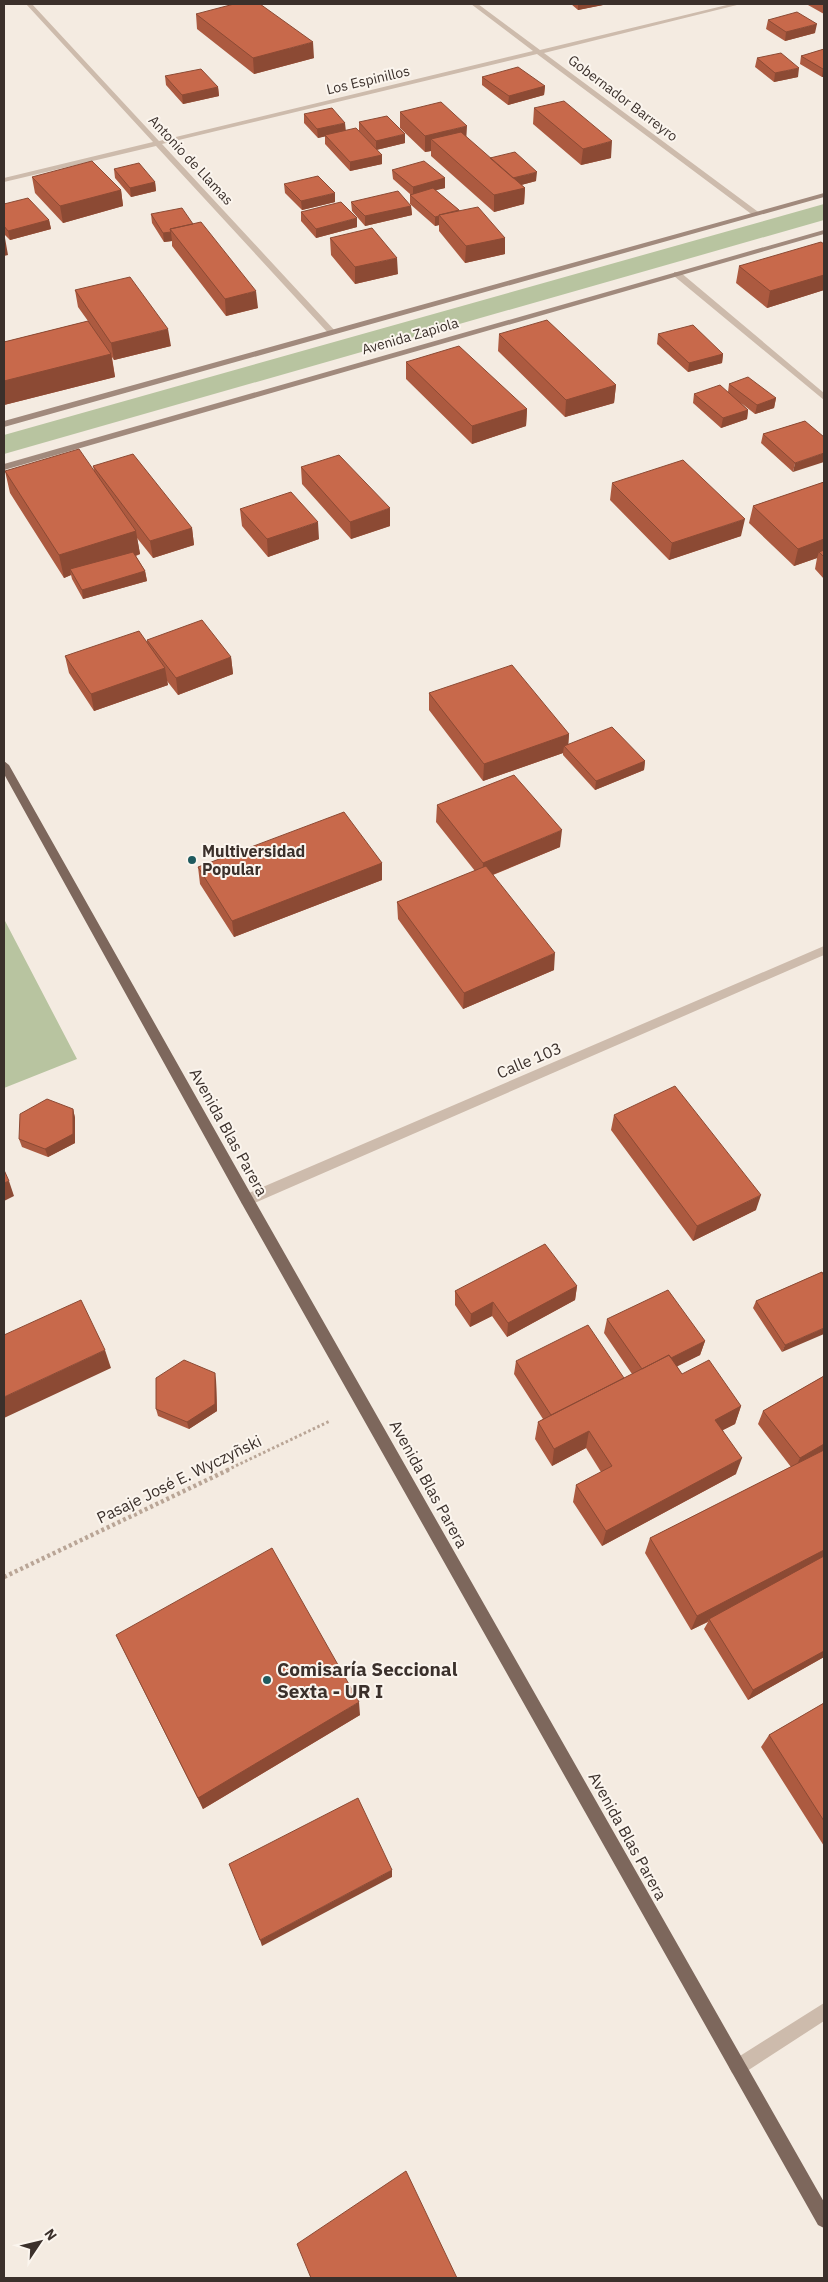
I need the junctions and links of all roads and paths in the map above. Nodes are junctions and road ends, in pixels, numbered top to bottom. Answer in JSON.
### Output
{"nodes":[{"id":1,"x":30,"y":4,"type":"edge"},
{"id":2,"x":474,"y":4,"type":"edge"},
{"id":3,"x":738,"y":4,"type":"edge"},
{"id":4,"x":538,"y":52,"type":"junction"},
{"id":5,"x":158,"y":143,"type":"junction"},
{"id":6,"x":4,"y":180,"type":"edge"},
{"id":7,"x":824,"y":195,"type":"edge"},
{"id":8,"x":757,"y":214,"type":"junction"},
{"id":9,"x":824,"y":232,"type":"edge"},
{"id":10,"x":677,"y":274,"type":"junction"},
{"id":11,"x":334,"y":333,"type":"junction"},
{"id":12,"x":824,"y":397,"type":"edge"},
{"id":13,"x":4,"y":424,"type":"edge"},
{"id":14,"x":4,"y":467,"type":"edge"},
{"id":15,"x":4,"y":765,"type":"edge"},
{"id":16,"x":824,"y":950,"type":"edge"},
{"id":17,"x":247,"y":1200,"type":"junction"},
{"id":18,"x":364,"y":1405,"type":"junction"},
{"id":19,"x":4,"y":1577,"type":"edge"},
{"id":20,"x":824,"y":2011,"type":"edge"},
{"id":21,"x":738,"y":2067,"type":"junction"},
{"id":22,"x":824,"y":2220,"type":"edge"}],
"edges":[{"from":1,"to":5,"type":"street","name":"Antonio de Llamas"},
{"from":2,"to":4,"type":"street","name":"Gobernador Barreyro"},
{"from":3,"to":4,"type":"street","name":"Los Espinillos"},
{"from":4,"to":5,"type":"street","name":"Los Espinillos"},
{"from":4,"to":8,"type":"street","name":"Gobernador Barreyro"},
{"from":5,"to":6,"type":"street","name":"Los Espinillos"},
{"from":5,"to":11,"type":"street","name":"Antonio de Llamas"},
{"from":7,"to":8,"type":"main road","name":"Avenida Zapiola"},
{"from":8,"to":11,"type":"main road","name":"Avenida Zapiola"},
{"from":9,"to":10,"type":"main road","name":"Avenida Zapiola"},
{"from":10,"to":12,"type":"street"},
{"from":10,"to":14,"type":"main road","name":"Avenida Zapiola"},
{"from":11,"to":13,"type":"main road","name":"Avenida Zapiola"},
{"from":15,"to":17,"type":"main road","name":"Avenida Blas Parera"},
{"from":16,"to":17,"type":"street","name":"Calle 103"},
{"from":17,"to":18,"type":"main road","name":"Avenida Blas Parera"},
{"from":18,"to":19,"type":"path","name":"Pasaje José E. Wyczyñski"},
{"from":18,"to":21,"type":"main road","name":"Avenida Blas Parera"},
{"from":20,"to":21,"type":"street"},
{"from":21,"to":22,"type":"main road","name":"Avenida Blas Parera"}]}
